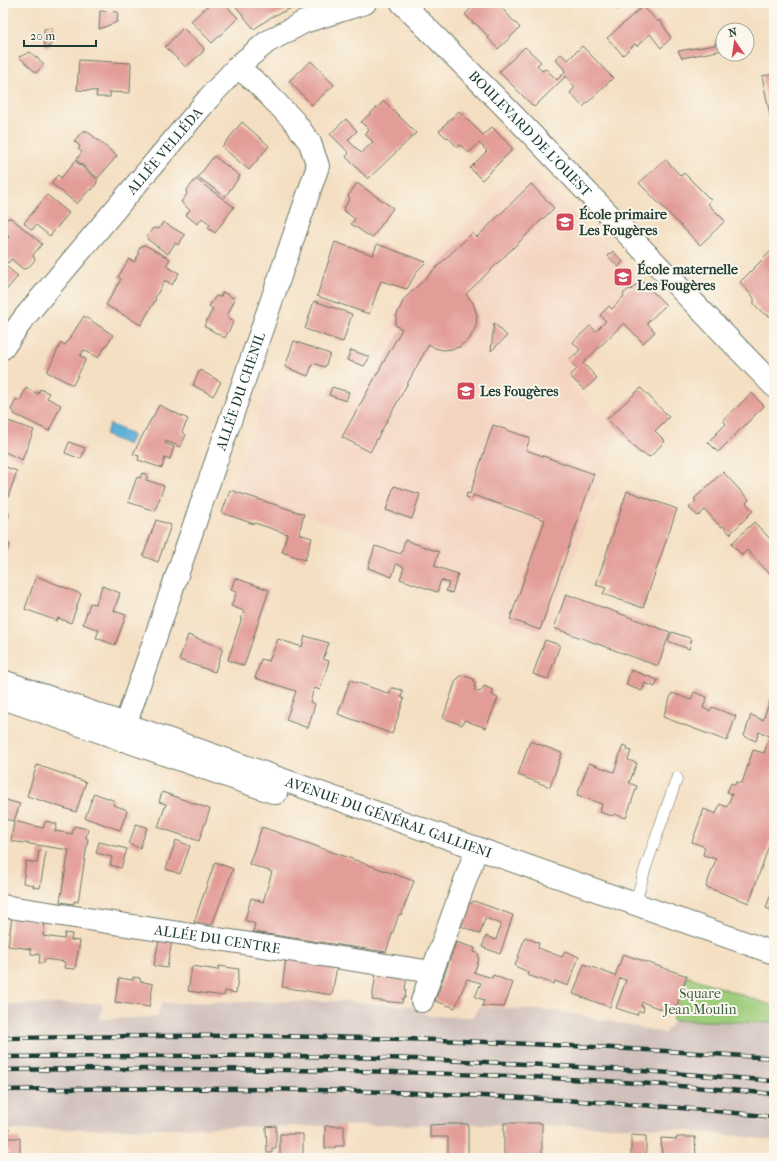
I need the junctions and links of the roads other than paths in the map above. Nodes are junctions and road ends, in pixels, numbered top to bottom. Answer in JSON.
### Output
{"nodes":[{"id":1,"x":365,"y":3,"type":"edge"},
{"id":2,"x":411,"y":6,"type":"edge"},
{"id":3,"x":237,"y":67,"type":"junction"},
{"id":4,"x":3,"y":348,"type":"edge"},
{"id":5,"x":774,"y":386,"type":"edge"},
{"id":6,"x":3,"y":681,"type":"edge"},
{"id":7,"x":3,"y":698,"type":"edge"},
{"id":8,"x":122,"y":732,"type":"junction"},
{"id":9,"x":677,"y":778,"type":"dead end"},
{"id":10,"x":475,"y":855,"type":"junction"},
{"id":11,"x":635,"y":904,"type":"junction"},
{"id":12,"x":3,"y":906,"type":"edge"},
{"id":13,"x":774,"y":953,"type":"edge"},
{"id":14,"x":774,"y":968,"type":"edge"},
{"id":15,"x":432,"y":972,"type":"junction"},
{"id":16,"x":422,"y":1001,"type":"dead end"}],
"edges":[{"from":1,"to":3,"type":"street","name":"ALLÉE VELLÉDA"},
{"from":2,"to":5,"type":"street","name":"BOULEVARD DE L'OUEST"},
{"from":3,"to":4,"type":"street","name":"ALLÉE VELLÉDA"},
{"from":3,"to":8,"type":"street","name":"ALLÉE DU CHENIL"},
{"from":6,"to":8,"type":"street","name":"AVENUE DU GÉNÉRAL GALLIENI"},
{"from":7,"to":8,"type":"street","name":"AVENUE DU GÉNÉRAL GALLIENI"},
{"from":8,"to":10,"type":"street","name":"AVENUE DU GÉNÉRAL GALLIENI"},
{"from":9,"to":11,"type":"lane"},
{"from":10,"to":11,"type":"street","name":"AVENUE DU GÉNÉRAL GALLIENI"},
{"from":10,"to":14,"type":"street","name":"AVENUE DU GÉNÉRAL GALLIENI"},
{"from":10,"to":15,"type":"street"},
{"from":11,"to":13,"type":"street","name":"AVENUE DU GÉNÉRAL GALLIENI"},
{"from":12,"to":15,"type":"street","name":"ALLÉE DU CENTRE"},
{"from":15,"to":16,"type":"street"}]}
